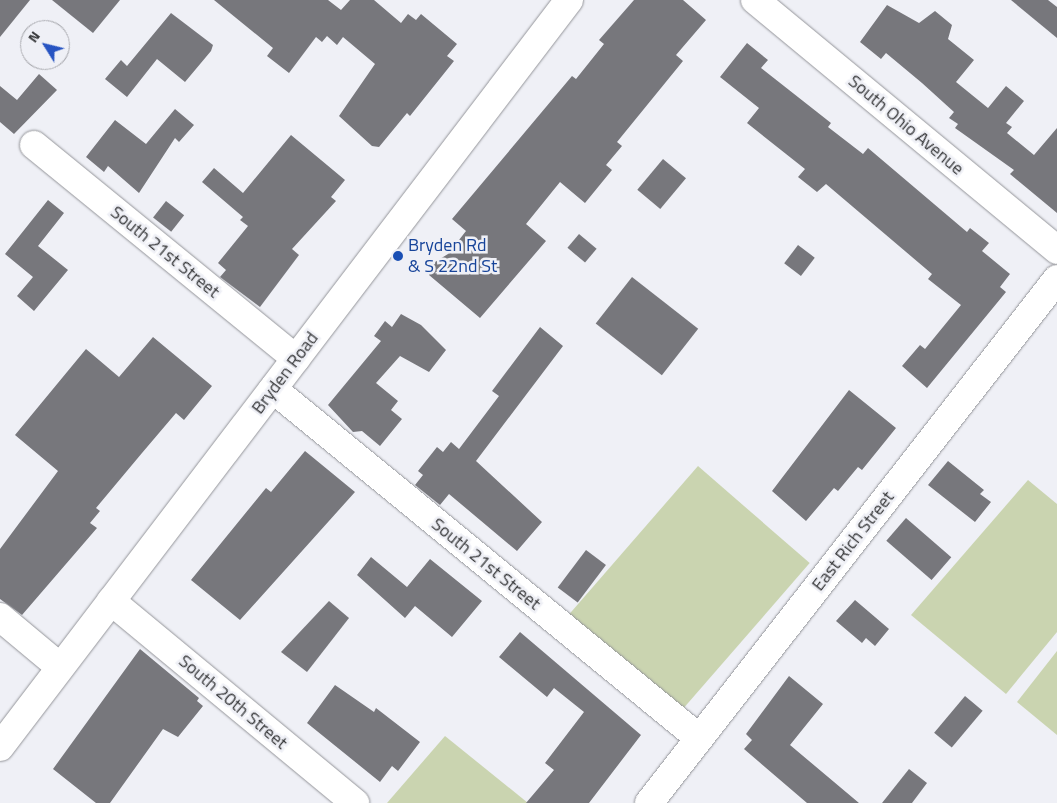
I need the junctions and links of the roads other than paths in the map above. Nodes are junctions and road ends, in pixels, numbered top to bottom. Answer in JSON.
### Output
{"nodes":[{"id":1,"x":569,"y":0,"type":"edge"},
{"id":2,"x":755,"y":0,"type":"edge"},
{"id":3,"x":34,"y":145,"type":"dead end"},
{"id":4,"x":1057,"y":250,"type":"edge"},
{"id":5,"x":1057,"y":279,"type":"edge"},
{"id":6,"x":296,"y":359,"type":"junction"},
{"id":7,"x":273,"y":389,"type":"junction"},
{"id":8,"x":110,"y":601,"type":"junction"},
{"id":9,"x":0,"y":617,"type":"edge"},
{"id":10,"x":60,"y":667,"type":"junction"},
{"id":11,"x":699,"y":738,"type":"junction"},
{"id":12,"x":0,"y":747,"type":"edge"},
{"id":13,"x":355,"y":803,"type":"edge"},
{"id":14,"x":649,"y":803,"type":"edge"}],
"edges":[{"from":1,"to":6,"type":"street","name":"Bryden Road"},
{"from":2,"to":4,"type":"street","name":"South Ohio Avenue"},
{"from":3,"to":6,"type":"street","name":"South 21st Street"},
{"from":5,"to":11,"type":"street","name":"East Rich Street"},
{"from":6,"to":7,"type":"street","name":"Bryden Road"},
{"from":7,"to":8,"type":"street","name":"Bryden Road"},
{"from":7,"to":11,"type":"street","name":"South 21st Street"},
{"from":8,"to":10,"type":"street","name":"Bryden Road"},
{"from":8,"to":13,"type":"street","name":"South 20th Street"},
{"from":9,"to":10,"type":"street"},
{"from":10,"to":12,"type":"street","name":"Bryden Road"},
{"from":11,"to":14,"type":"street","name":"East Rich Street"}]}
